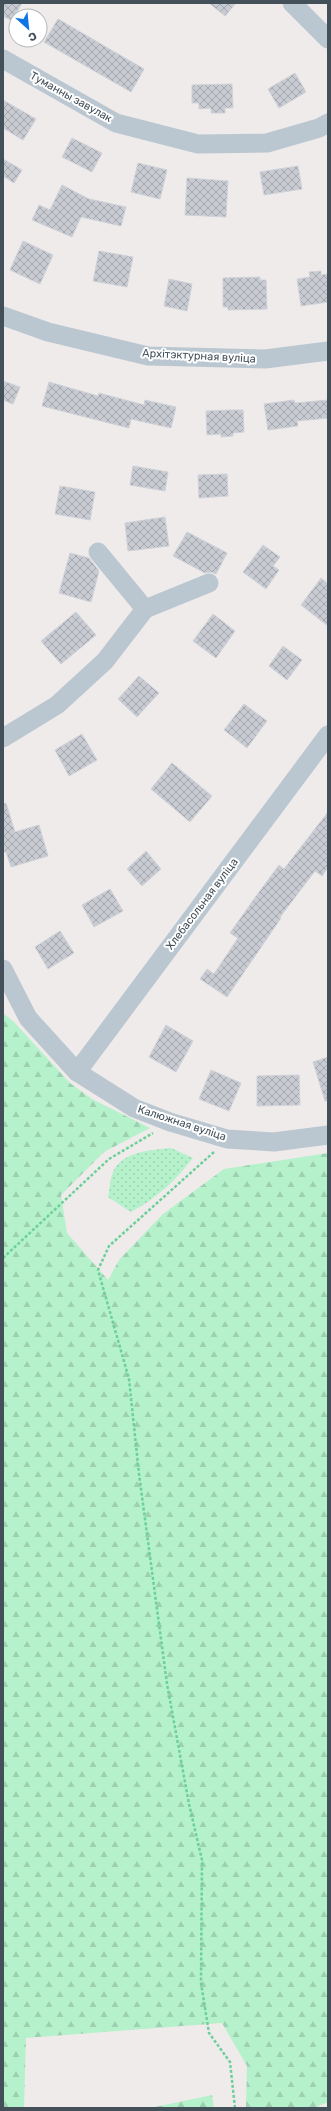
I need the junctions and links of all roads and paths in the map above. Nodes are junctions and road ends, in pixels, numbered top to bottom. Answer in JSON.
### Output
{"nodes":[{"id":1,"x":292,"y":3,"type":"edge"},
{"id":2,"x":328,"y":39,"type":"edge"},
{"id":3,"x":3,"y":59,"type":"edge"},
{"id":4,"x":328,"y":123,"type":"edge"},
{"id":5,"x":3,"y":316,"type":"edge"},
{"id":6,"x":328,"y":351,"type":"edge"},
{"id":7,"x":98,"y":552,"type":"dead end"},
{"id":8,"x":209,"y":583,"type":"dead end"},
{"id":9,"x":145,"y":609,"type":"junction"},
{"id":10,"x":328,"y":735,"type":"edge"},
{"id":11,"x":3,"y":738,"type":"edge"},
{"id":12,"x":3,"y":970,"type":"edge"},
{"id":13,"x":77,"y":1072,"type":"junction"},
{"id":14,"x":170,"y":1122,"type":"junction"},
{"id":15,"x":328,"y":1136,"type":"edge"},
{"id":16,"x":227,"y":1139,"type":"junction"},
{"id":17,"x":3,"y":1258,"type":"edge"},
{"id":18,"x":235,"y":2108,"type":"edge"}],
"edges":[{"from":1,"to":2,"type":"street"},
{"from":3,"to":4,"type":"street","name":"Туманны завулак"},
{"from":5,"to":6,"type":"street","name":"Архітэктурная вуліца"},
{"from":7,"to":9,"type":"street"},
{"from":8,"to":9,"type":"street"},
{"from":9,"to":11,"type":"street"},
{"from":10,"to":13,"type":"street","name":"Хлебасольная вуліца"},
{"from":12,"to":13,"type":"street","name":"Калюжная вуліца"},
{"from":13,"to":14,"type":"street","name":"Калюжная вуліца"},
{"from":14,"to":16,"type":"street","name":"Калюжная вуліца"},
{"from":14,"to":17,"type":"path"},
{"from":15,"to":16,"type":"street","name":"Калюжная вуліца"},
{"from":16,"to":18,"type":"path"}]}
